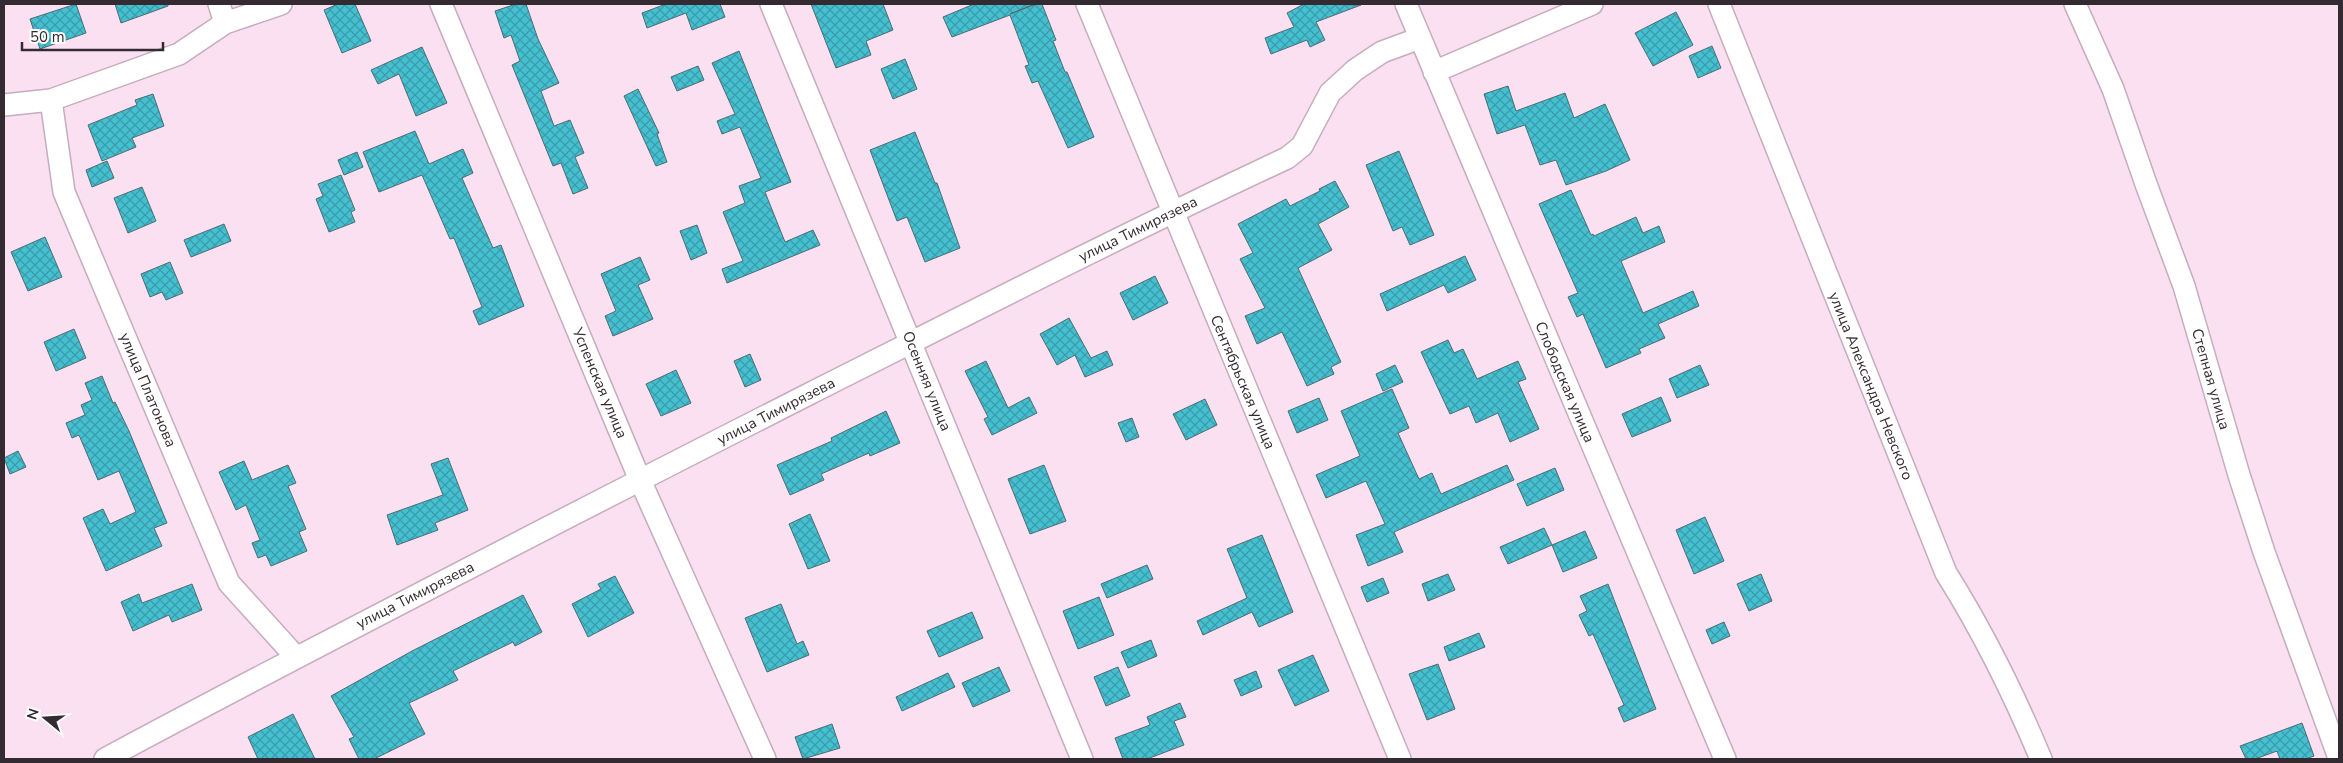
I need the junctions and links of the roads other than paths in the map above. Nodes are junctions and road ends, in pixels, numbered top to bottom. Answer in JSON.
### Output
{"nodes":[{"id":1,"x":281,"y":4,"type":"edge"},
{"id":2,"x":441,"y":4,"type":"edge"},
{"id":3,"x":770,"y":4,"type":"edge"},
{"id":4,"x":1087,"y":4,"type":"edge"},
{"id":5,"x":1406,"y":4,"type":"edge"},
{"id":6,"x":1592,"y":4,"type":"edge"},
{"id":7,"x":1719,"y":4,"type":"edge"},
{"id":8,"x":2075,"y":4,"type":"edge"},
{"id":9,"x":222,"y":14,"type":"edge"},
{"id":10,"x":1420,"y":38,"type":"junction"},
{"id":11,"x":1434,"y":72,"type":"junction"},
{"id":12,"x":51,"y":100,"type":"junction"},
{"id":13,"x":4,"y":105,"type":"edge"},
{"id":14,"x":1173,"y":211,"type":"junction"},
{"id":15,"x":911,"y":343,"type":"junction"},
{"id":16,"x":640,"y":480,"type":"junction"},
{"id":17,"x":296,"y":657,"type":"junction"},
{"id":18,"x":2339,"y":758,"type":"edge"},
{"id":19,"x":105,"y":759,"type":"edge"},
{"id":20,"x":765,"y":759,"type":"edge"},
{"id":21,"x":1082,"y":759,"type":"edge"},
{"id":22,"x":1400,"y":759,"type":"edge"},
{"id":23,"x":1725,"y":759,"type":"edge"},
{"id":24,"x":2040,"y":759,"type":"edge"}],
"edges":[{"from":1,"to":9,"type":"street"},
{"from":2,"to":16,"type":"street","name":"Успенская улица"},
{"from":3,"to":15,"type":"street","name":"Осенняя улица"},
{"from":4,"to":14,"type":"street","name":"Сентябрьская улица"},
{"from":5,"to":10,"type":"street","name":"Слободская улица"},
{"from":6,"to":11,"type":"street"},
{"from":7,"to":24,"type":"street","name":"улица Александра Невского"},
{"from":8,"to":18,"type":"street","name":"Степная улица"},
{"from":9,"to":12,"type":"street"},
{"from":10,"to":11,"type":"street","name":"Слободская улица"},
{"from":10,"to":14,"type":"street","name":"улица Тимирязева"},
{"from":11,"to":23,"type":"street","name":"Слободская улица"},
{"from":12,"to":13,"type":"street"},
{"from":12,"to":17,"type":"street","name":"улица Платонова"},
{"from":14,"to":15,"type":"street","name":"улица Тимирязева"},
{"from":14,"to":22,"type":"street","name":"Сентябрьская улица"},
{"from":15,"to":16,"type":"street","name":"улица Тимирязева"},
{"from":15,"to":21,"type":"street","name":"Осенняя улица"},
{"from":16,"to":17,"type":"street","name":"улица Тимирязева"},
{"from":16,"to":20,"type":"street","name":"Успенская улица"},
{"from":17,"to":19,"type":"street","name":"улица Тимирязева"}]}
